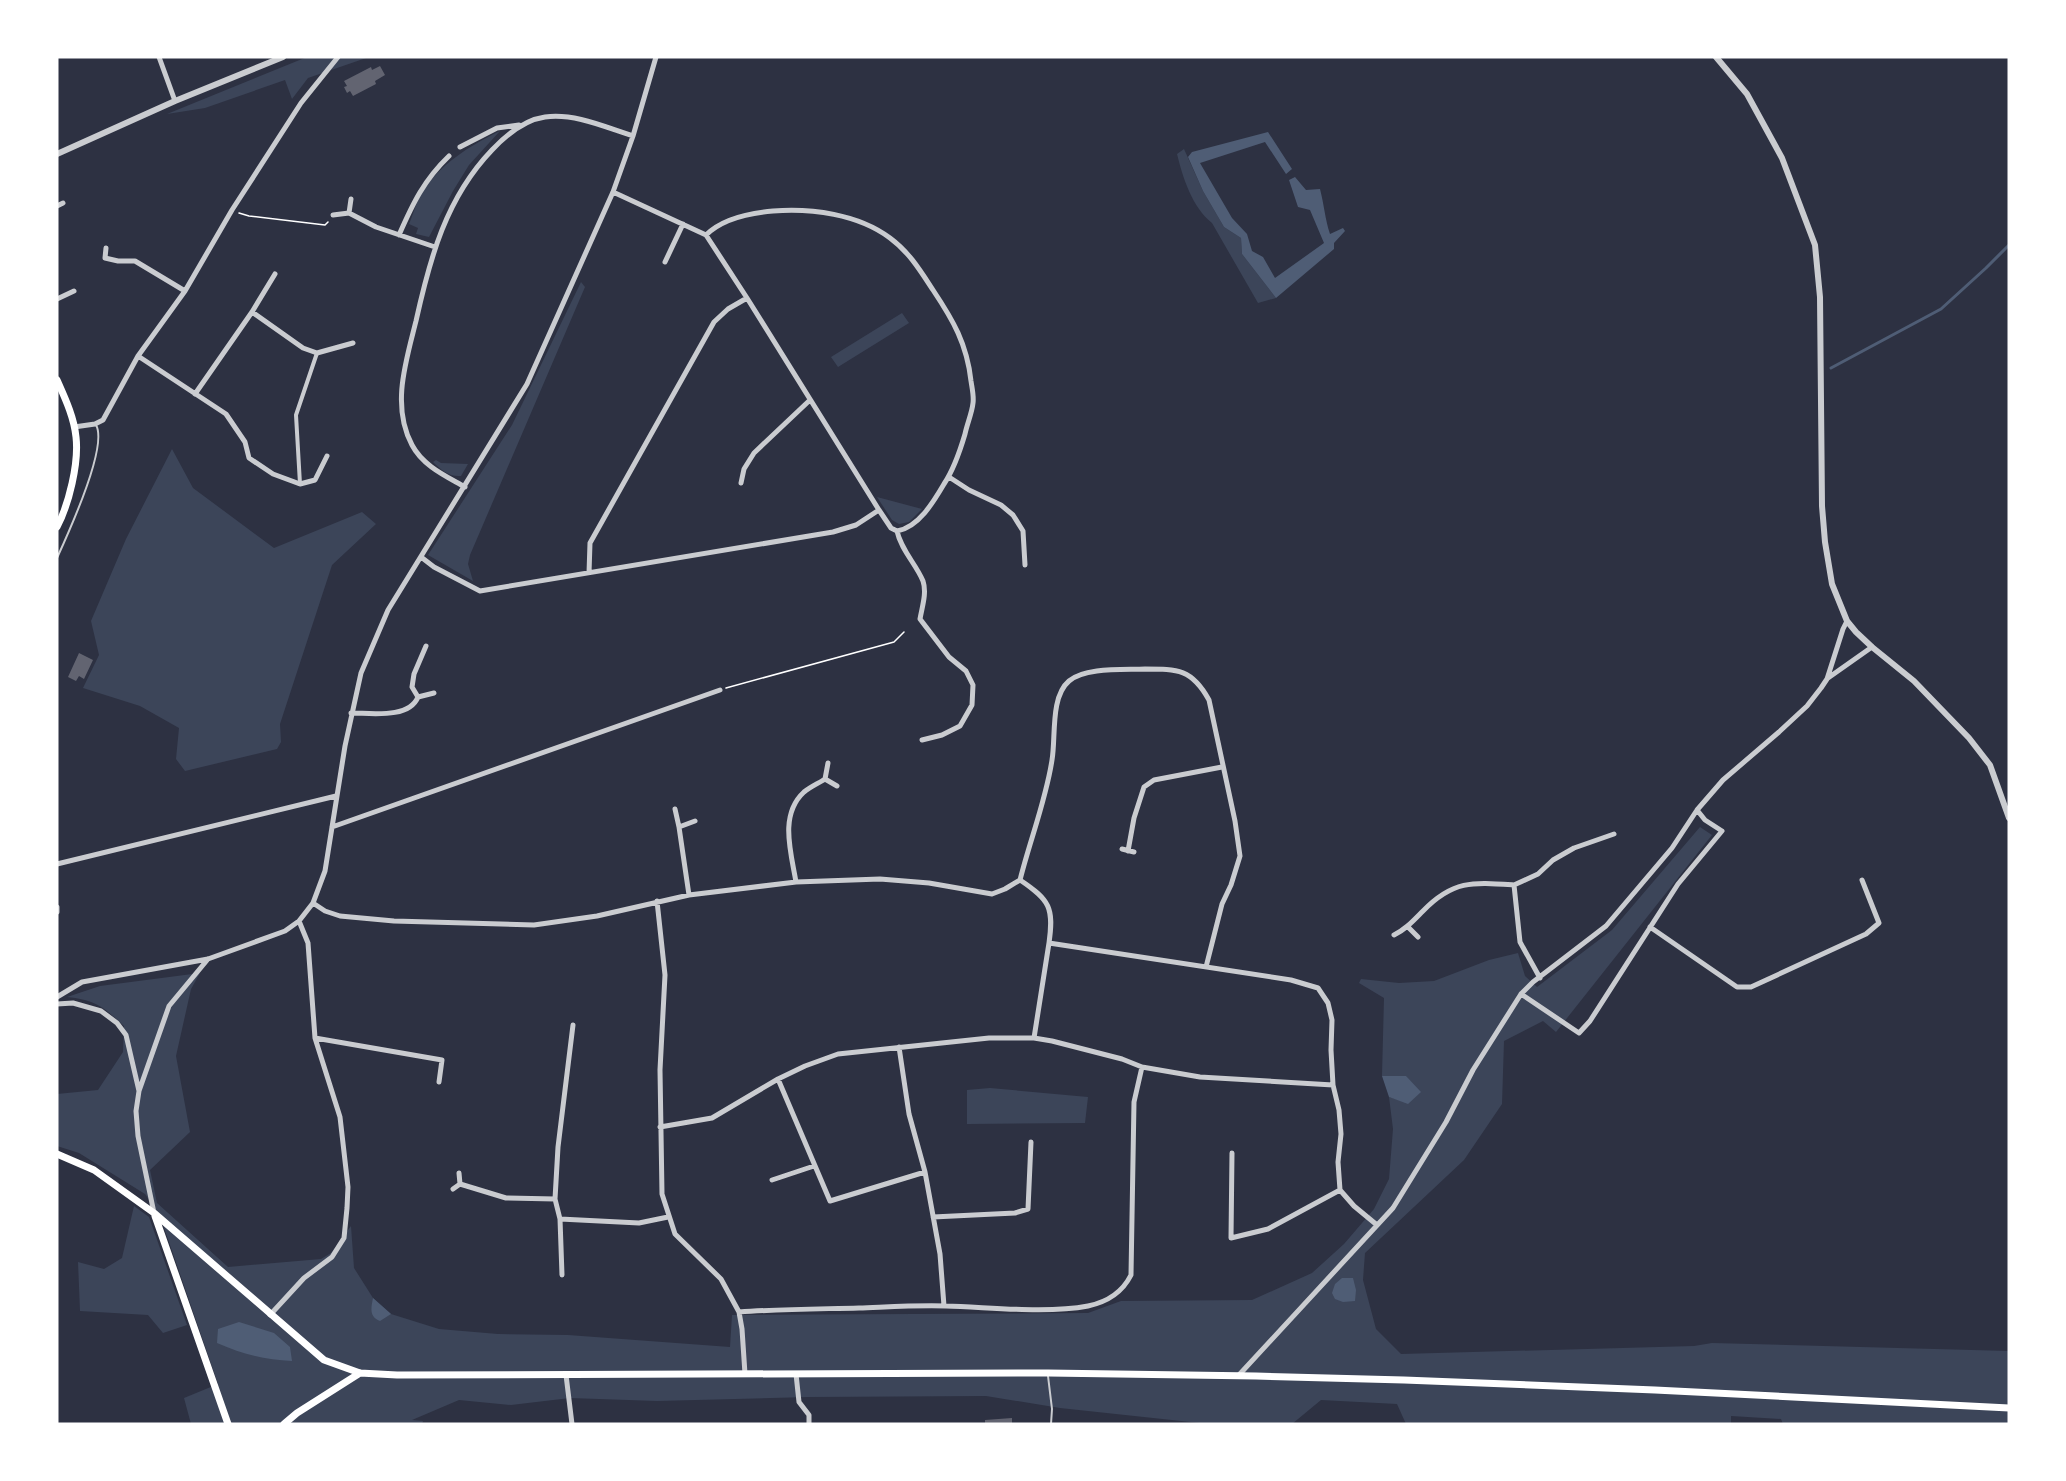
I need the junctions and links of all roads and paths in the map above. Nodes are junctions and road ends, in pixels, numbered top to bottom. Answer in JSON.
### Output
{"nodes":[{"id":1,"x":159,"y":57,"type":"edge"},
{"id":2,"x":283,"y":57,"type":"edge"},
{"id":3,"x":338,"y":57,"type":"edge"},
{"id":4,"x":656,"y":57,"type":"edge"},
{"id":5,"x":1716,"y":57,"type":"edge"},
{"id":6,"x":175,"y":101,"type":"junction"},
{"id":7,"x":521,"y":125,"type":"junction"},
{"id":8,"x":633,"y":136,"type":"junction"},
{"id":9,"x":460,"y":147,"type":"dead end"},
{"id":10,"x":57,"y":153,"type":"edge"},
{"id":11,"x":449,"y":156,"type":"dead end"},
{"id":12,"x":613,"y":192,"type":"junction"},
{"id":13,"x":351,"y":199,"type":"dead end"},
{"id":14,"x":232,"y":210,"type":"junction"},
{"id":15,"x":349,"y":213,"type":"junction"},
{"id":16,"x":333,"y":215,"type":"joint"},
{"id":17,"x":683,"y":225,"type":"junction"},
{"id":18,"x":399,"y":235,"type":"junction"},
{"id":19,"x":706,"y":235,"type":"junction"},
{"id":20,"x":435,"y":247,"type":"junction"},
{"id":21,"x":106,"y":248,"type":"dead end"},
{"id":22,"x":665,"y":262,"type":"dead end"},
{"id":23,"x":274,"y":274,"type":"dead end"},
{"id":24,"x":74,"y":291,"type":"dead end"},
{"id":25,"x":185,"y":291,"type":"junction"},
{"id":26,"x":747,"y":297,"type":"junction"},
{"id":27,"x":57,"y":299,"type":"edge"},
{"id":28,"x":252,"y":312,"type":"junction"},
{"id":29,"x":353,"y":343,"type":"dead end"},
{"id":30,"x":317,"y":353,"type":"junction"},
{"id":31,"x":138,"y":356,"type":"junction"},
{"id":32,"x":57,"y":380,"type":"edge"},
{"id":33,"x":195,"y":394,"type":"junction"},
{"id":34,"x":810,"y":400,"type":"junction"},
{"id":35,"x":95,"y":424,"type":"junction"},
{"id":36,"x":74,"y":427,"type":"junction"},
{"id":37,"x":327,"y":456,"type":"dead end"},
{"id":38,"x":949,"y":477,"type":"junction"},
{"id":39,"x":741,"y":483,"type":"dead end"},
{"id":40,"x":300,"y":484,"type":"junction"},
{"id":41,"x":465,"y":487,"type":"junction"},
{"id":42,"x":879,"y":510,"type":"junction"},
{"id":43,"x":57,"y":527,"type":"edge"},
{"id":44,"x":897,"y":531,"type":"junction"},
{"id":45,"x":421,"y":557,"type":"junction"},
{"id":46,"x":57,"y":558,"type":"edge"},
{"id":47,"x":1025,"y":566,"type":"dead end"},
{"id":48,"x":589,"y":573,"type":"junction"},
{"id":49,"x":1847,"y":621,"type":"junction"},
{"id":50,"x":904,"y":632,"type":"dead end"},
{"id":51,"x":426,"y":646,"type":"dead end"},
{"id":52,"x":1872,"y":647,"type":"junction"},
{"id":53,"x":1827,"y":679,"type":"junction"},
{"id":54,"x":720,"y":690,"type":"joint"},
{"id":55,"x":434,"y":693,"type":"dead end"},
{"id":56,"x":418,"y":697,"type":"junction"},
{"id":57,"x":351,"y":713,"type":"junction"},
{"id":58,"x":922,"y":740,"type":"dead end"},
{"id":59,"x":828,"y":763,"type":"dead end"},
{"id":60,"x":1222,"y":767,"type":"junction"},
{"id":61,"x":825,"y":779,"type":"junction"},
{"id":62,"x":837,"y":786,"type":"dead end"},
{"id":63,"x":336,"y":796,"type":"junction"},
{"id":64,"x":675,"y":809,"type":"dead end"},
{"id":65,"x":1697,"y":810,"type":"junction"},
{"id":66,"x":2009,"y":818,"type":"edge"},
{"id":67,"x":696,"y":821,"type":"dead end"},
{"id":68,"x":332,"y":827,"type":"junction"},
{"id":69,"x":679,"y":827,"type":"junction"},
{"id":70,"x":1614,"y":834,"type":"dead end"},
{"id":71,"x":1128,"y":851,"type":"dead end"},
{"id":72,"x":57,"y":864,"type":"edge"},
{"id":73,"x":1020,"y":879,"type":"junction"},
{"id":74,"x":1862,"y":880,"type":"dead end"},
{"id":75,"x":795,"y":882,"type":"junction"},
{"id":76,"x":1514,"y":885,"type":"junction"},
{"id":77,"x":689,"y":895,"type":"junction"},
{"id":78,"x":657,"y":901,"type":"junction"},
{"id":79,"x":313,"y":903,"type":"junction"},
{"id":80,"x":57,"y":907,"type":"edge"},
{"id":81,"x":57,"y":912,"type":"edge"},
{"id":82,"x":299,"y":921,"type":"junction"},
{"id":83,"x":1408,"y":927,"type":"junction"},
{"id":84,"x":1650,"y":927,"type":"junction"},
{"id":85,"x":1394,"y":935,"type":"dead end"},
{"id":86,"x":1418,"y":937,"type":"dead end"},
{"id":87,"x":1049,"y":943,"type":"junction"},
{"id":88,"x":208,"y":959,"type":"junction"},
{"id":89,"x":1206,"y":967,"type":"junction"},
{"id":90,"x":1540,"y":978,"type":"junction"},
{"id":91,"x":1521,"y":994,"type":"junction"},
{"id":92,"x":57,"y":997,"type":"edge"},
{"id":93,"x":57,"y":1004,"type":"edge"},
{"id":94,"x":573,"y":1025,"type":"dead end"},
{"id":95,"x":315,"y":1038,"type":"junction"},
{"id":96,"x":1034,"y":1038,"type":"junction"},
{"id":97,"x":899,"y":1047,"type":"junction"},
{"id":98,"x":1142,"y":1067,"type":"junction"},
{"id":99,"x":778,"y":1078,"type":"junction"},
{"id":100,"x":439,"y":1082,"type":"dead end"},
{"id":101,"x":1333,"y":1085,"type":"junction"},
{"id":102,"x":139,"y":1091,"type":"junction"},
{"id":103,"x":660,"y":1127,"type":"junction"},
{"id":104,"x":1030,"y":1142,"type":"dead end"},
{"id":105,"x":1232,"y":1153,"type":"dead end"},
{"id":106,"x":57,"y":1154,"type":"edge"},
{"id":107,"x":814,"y":1166,"type":"junction"},
{"id":108,"x":925,"y":1172,"type":"junction"},
{"id":109,"x":459,"y":1173,"type":"dead end"},
{"id":110,"x":772,"y":1180,"type":"dead end"},
{"id":111,"x":460,"y":1184,"type":"junction"},
{"id":112,"x":453,"y":1189,"type":"dead end"},
{"id":113,"x":1340,"y":1190,"type":"junction"},
{"id":114,"x":555,"y":1198,"type":"junction"},
{"id":115,"x":154,"y":1213,"type":"junction"},
{"id":116,"x":668,"y":1217,"type":"junction"},
{"id":117,"x":933,"y":1217,"type":"junction"},
{"id":118,"x":560,"y":1220,"type":"junction"},
{"id":119,"x":1377,"y":1225,"type":"junction"},
{"id":120,"x":562,"y":1275,"type":"dead end"},
{"id":121,"x":944,"y":1306,"type":"junction"},
{"id":122,"x":739,"y":1312,"type":"junction"},
{"id":123,"x":270,"y":1315,"type":"junction"},
{"id":124,"x":360,"y":1373,"type":"junction"},
{"id":125,"x":1048,"y":1373,"type":"junction"},
{"id":126,"x":745,"y":1374,"type":"junction"},
{"id":127,"x":796,"y":1374,"type":"junction"},
{"id":128,"x":566,"y":1375,"type":"junction"},
{"id":129,"x":1238,"y":1376,"type":"junction"},
{"id":130,"x":2009,"y":1408,"type":"edge"},
{"id":131,"x":228,"y":1424,"type":"edge"},
{"id":132,"x":284,"y":1424,"type":"edge"},
{"id":133,"x":572,"y":1424,"type":"edge"},
{"id":134,"x":809,"y":1424,"type":"edge"},
{"id":135,"x":1051,"y":1424,"type":"edge"}],
"edges":[{"from":1,"to":6,"type":"street"},
{"from":2,"to":6,"type":"street"},
{"from":3,"to":14,"type":"street"},
{"from":4,"to":8,"type":"street"},
{"from":5,"to":49,"type":"street"},
{"from":6,"to":10,"type":"street"},
{"from":7,"to":8,"type":"street"},
{"from":7,"to":9,"type":"street"},
{"from":7,"to":20,"type":"street"},
{"from":8,"to":12,"type":"street"},
{"from":11,"to":18,"type":"street"},
{"from":12,"to":17,"type":"street"},
{"from":12,"to":41,"type":"street"},
{"from":13,"to":15,"type":"street"},
{"from":14,"to":16,"type":"path"},
{"from":14,"to":25,"type":"street"},
{"from":15,"to":16,"type":"street"},
{"from":15,"to":18,"type":"street"},
{"from":17,"to":19,"type":"street"},
{"from":17,"to":22,"type":"street"},
{"from":18,"to":20,"type":"street"},
{"from":19,"to":26,"type":"street"},
{"from":19,"to":38,"type":"street"},
{"from":20,"to":41,"type":"street"},
{"from":21,"to":25,"type":"street"},
{"from":23,"to":28,"type":"street"},
{"from":24,"to":27,"type":"street"},
{"from":25,"to":31,"type":"street"},
{"from":26,"to":34,"type":"street"},
{"from":26,"to":48,"type":"street"},
{"from":28,"to":30,"type":"street"},
{"from":28,"to":33,"type":"street"},
{"from":29,"to":30,"type":"street"},
{"from":30,"to":40,"type":"street"},
{"from":31,"to":33,"type":"street"},
{"from":31,"to":35,"type":"street"},
{"from":32,"to":36,"type":"main road"},
{"from":33,"to":40,"type":"street"},
{"from":34,"to":39,"type":"street"},
{"from":34,"to":42,"type":"street"},
{"from":35,"to":36,"type":"street"},
{"from":35,"to":46,"type":"lane"},
{"from":36,"to":43,"type":"main road"},
{"from":37,"to":40,"type":"street"},
{"from":38,"to":44,"type":"street"},
{"from":38,"to":47,"type":"street"},
{"from":41,"to":45,"type":"street"},
{"from":42,"to":44,"type":"street"},
{"from":42,"to":48,"type":"street"},
{"from":44,"to":58,"type":"street"},
{"from":45,"to":48,"type":"street"},
{"from":45,"to":57,"type":"street"},
{"from":49,"to":52,"type":"street"},
{"from":49,"to":53,"type":"street"},
{"from":50,"to":54,"type":"path"},
{"from":51,"to":56,"type":"street"},
{"from":52,"to":53,"type":"street"},
{"from":52,"to":66,"type":"street"},
{"from":53,"to":65,"type":"street"},
{"from":54,"to":68,"type":"street"},
{"from":55,"to":56,"type":"street"},
{"from":56,"to":57,"type":"street"},
{"from":57,"to":63,"type":"street"},
{"from":59,"to":61,"type":"street"},
{"from":60,"to":71,"type":"street"},
{"from":60,"to":73,"type":"street"},
{"from":60,"to":89,"type":"street"},
{"from":61,"to":62,"type":"street"},
{"from":61,"to":75,"type":"street"},
{"from":63,"to":68,"type":"street"},
{"from":63,"to":72,"type":"street"},
{"from":64,"to":69,"type":"street"},
{"from":65,"to":84,"type":"street"},
{"from":65,"to":90,"type":"street"},
{"from":67,"to":69,"type":"street"},
{"from":68,"to":79,"type":"street"},
{"from":69,"to":77,"type":"street"},
{"from":70,"to":76,"type":"street"},
{"from":73,"to":75,"type":"street"},
{"from":73,"to":87,"type":"street"},
{"from":74,"to":84,"type":"street"},
{"from":75,"to":77,"type":"street"},
{"from":76,"to":83,"type":"street"},
{"from":76,"to":90,"type":"street"},
{"from":77,"to":78,"type":"street"},
{"from":78,"to":79,"type":"street"},
{"from":78,"to":103,"type":"street"},
{"from":79,"to":82,"type":"street"},
{"from":80,"to":81,"type":"street"},
{"from":82,"to":88,"type":"street"},
{"from":82,"to":95,"type":"street"},
{"from":83,"to":85,"type":"street"},
{"from":83,"to":86,"type":"street"},
{"from":84,"to":91,"type":"street"},
{"from":87,"to":89,"type":"street"},
{"from":87,"to":96,"type":"street"},
{"from":88,"to":92,"type":"street"},
{"from":88,"to":102,"type":"street"},
{"from":89,"to":101,"type":"street"},
{"from":90,"to":91,"type":"street"},
{"from":91,"to":119,"type":"street"},
{"from":93,"to":102,"type":"street"},
{"from":94,"to":114,"type":"street"},
{"from":95,"to":100,"type":"street"},
{"from":95,"to":123,"type":"street"},
{"from":96,"to":97,"type":"street"},
{"from":96,"to":98,"type":"street"},
{"from":97,"to":99,"type":"street"},
{"from":97,"to":108,"type":"street"},
{"from":98,"to":101,"type":"street"},
{"from":98,"to":121,"type":"street"},
{"from":99,"to":103,"type":"street"},
{"from":99,"to":107,"type":"street"},
{"from":101,"to":113,"type":"street"},
{"from":102,"to":115,"type":"street"},
{"from":103,"to":116,"type":"street"},
{"from":104,"to":117,"type":"street"},
{"from":105,"to":113,"type":"street"},
{"from":106,"to":115,"type":"main road"},
{"from":107,"to":108,"type":"street"},
{"from":107,"to":110,"type":"street"},
{"from":108,"to":117,"type":"street"},
{"from":109,"to":111,"type":"street"},
{"from":111,"to":112,"type":"street"},
{"from":111,"to":114,"type":"street"},
{"from":113,"to":119,"type":"street"},
{"from":114,"to":118,"type":"street"},
{"from":115,"to":123,"type":"main road"},
{"from":115,"to":131,"type":"main road"},
{"from":116,"to":118,"type":"street"},
{"from":116,"to":122,"type":"street"},
{"from":117,"to":121,"type":"street"},
{"from":118,"to":120,"type":"street"},
{"from":119,"to":129,"type":"street"},
{"from":121,"to":122,"type":"street"},
{"from":122,"to":126,"type":"street"},
{"from":123,"to":124,"type":"main road"},
{"from":124,"to":128,"type":"main road"},
{"from":124,"to":132,"type":"main road"},
{"from":125,"to":127,"type":"main road"},
{"from":125,"to":129,"type":"main road"},
{"from":125,"to":135,"type":"lane"},
{"from":126,"to":127,"type":"main road"},
{"from":126,"to":128,"type":"main road"},
{"from":127,"to":134,"type":"street"},
{"from":128,"to":133,"type":"street"},
{"from":129,"to":130,"type":"main road"}]}
